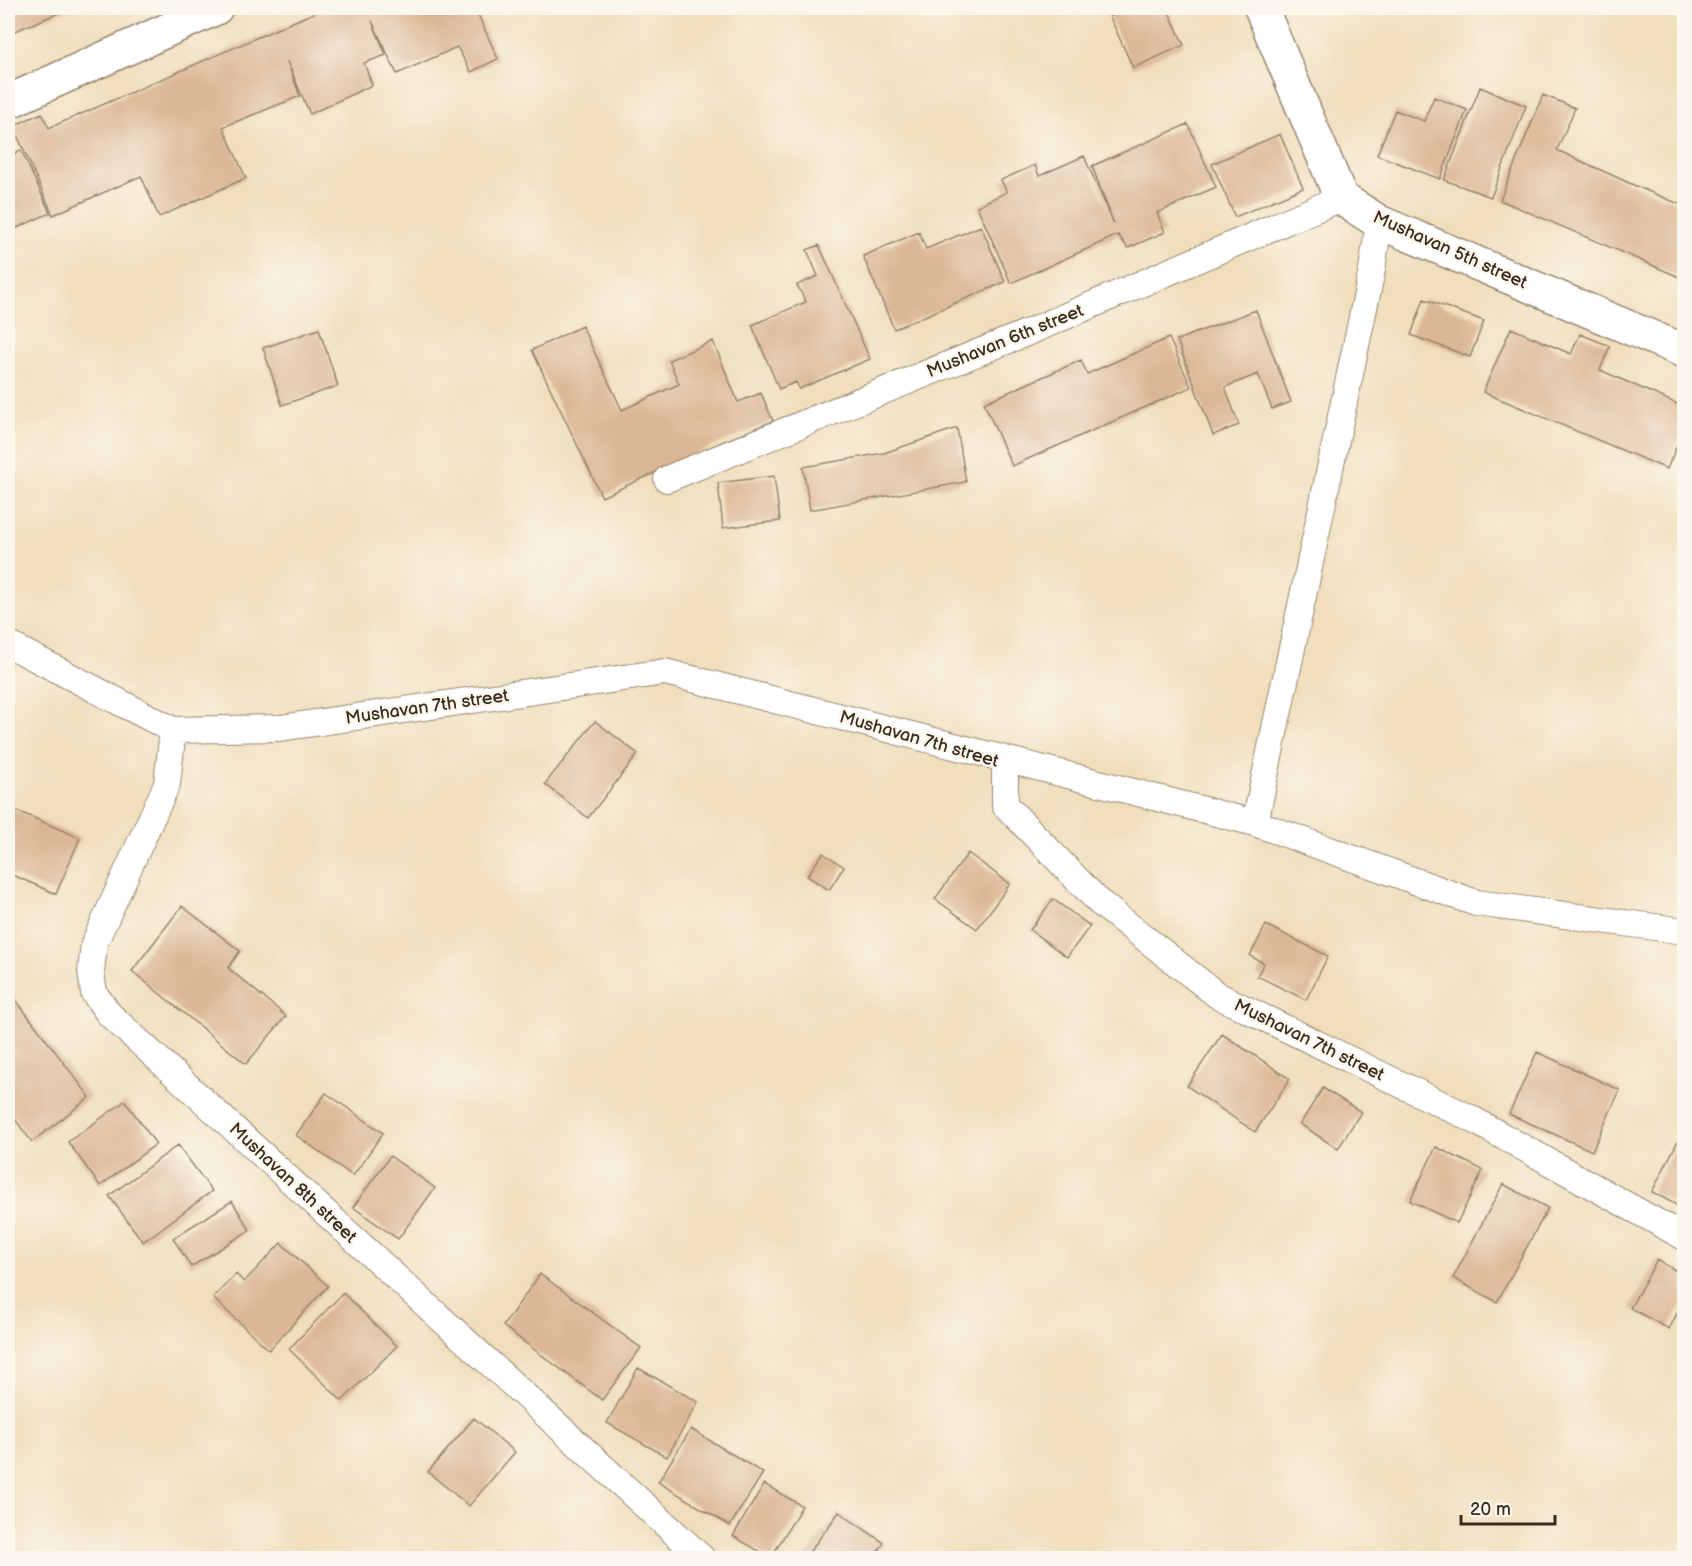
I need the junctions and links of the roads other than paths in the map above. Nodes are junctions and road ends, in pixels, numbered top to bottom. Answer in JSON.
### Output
{"nodes":[{"id":1,"x":216,"y":8,"type":"edge"},
{"id":2,"x":1261,"y":8,"type":"edge"},
{"id":3,"x":8,"y":102,"type":"edge"},
{"id":4,"x":1341,"y":198,"type":"junction"},
{"id":5,"x":1379,"y":222,"type":"junction"},
{"id":6,"x":1684,"y":351,"type":"edge"},
{"id":7,"x":667,"y":479,"type":"dead end"},
{"id":8,"x":8,"y":644,"type":"edge"},
{"id":9,"x":173,"y":729,"type":"junction"},
{"id":10,"x":1005,"y":759,"type":"junction"},
{"id":11,"x":1255,"y":823,"type":"junction"},
{"id":12,"x":1684,"y":931,"type":"edge"},
{"id":13,"x":1684,"y":1237,"type":"edge"},
{"id":14,"x":702,"y":1558,"type":"edge"}],
"edges":[{"from":1,"to":3,"type":"street"},
{"from":2,"to":4,"type":"street"},
{"from":4,"to":5,"type":"street","name":"Mushavan 5th street"},
{"from":4,"to":7,"type":"street","name":"Mushavan 6th street"},
{"from":5,"to":6,"type":"street","name":"Mushavan 5th street"},
{"from":5,"to":11,"type":"street"},
{"from":8,"to":9,"type":"street","name":"Mushavan 7th street"},
{"from":9,"to":10,"type":"street","name":"Mushavan 7th street"},
{"from":9,"to":14,"type":"street","name":"Mushavan 8th street"},
{"from":10,"to":11,"type":"street"},
{"from":10,"to":13,"type":"street","name":"Mushavan 7th street"},
{"from":11,"to":12,"type":"street"}]}
